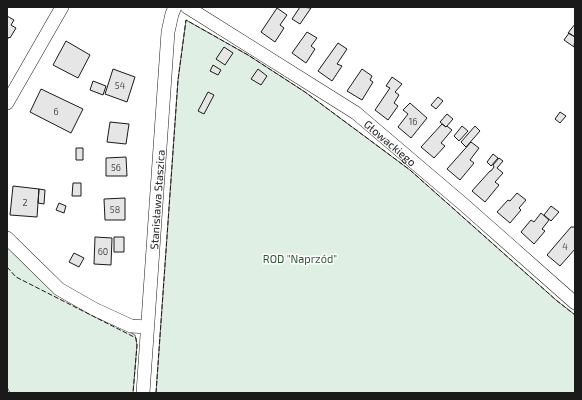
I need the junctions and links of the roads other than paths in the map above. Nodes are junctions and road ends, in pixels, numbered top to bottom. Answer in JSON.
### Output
{"nodes":[{"id":1,"x":62,"y":7,"type":"edge"},
{"id":2,"x":175,"y":7,"type":"edge"},
{"id":3,"x":187,"y":7,"type":"edge"},
{"id":4,"x":7,"y":103,"type":"edge"},
{"id":5,"x":7,"y":238,"type":"edge"},
{"id":6,"x":575,"y":303,"type":"edge"},
{"id":7,"x":147,"y":327,"type":"junction"},
{"id":8,"x":144,"y":393,"type":"edge"}],
"edges":[{"from":1,"to":4,"type":"street"},
{"from":2,"to":7,"type":"street","name":"Stanisława Staszica"},
{"from":3,"to":6,"type":"street","name":"Głowackiego"},
{"from":5,"to":7,"type":"street"},
{"from":7,"to":8,"type":"street","name":"Stanisława Staszica"}]}
